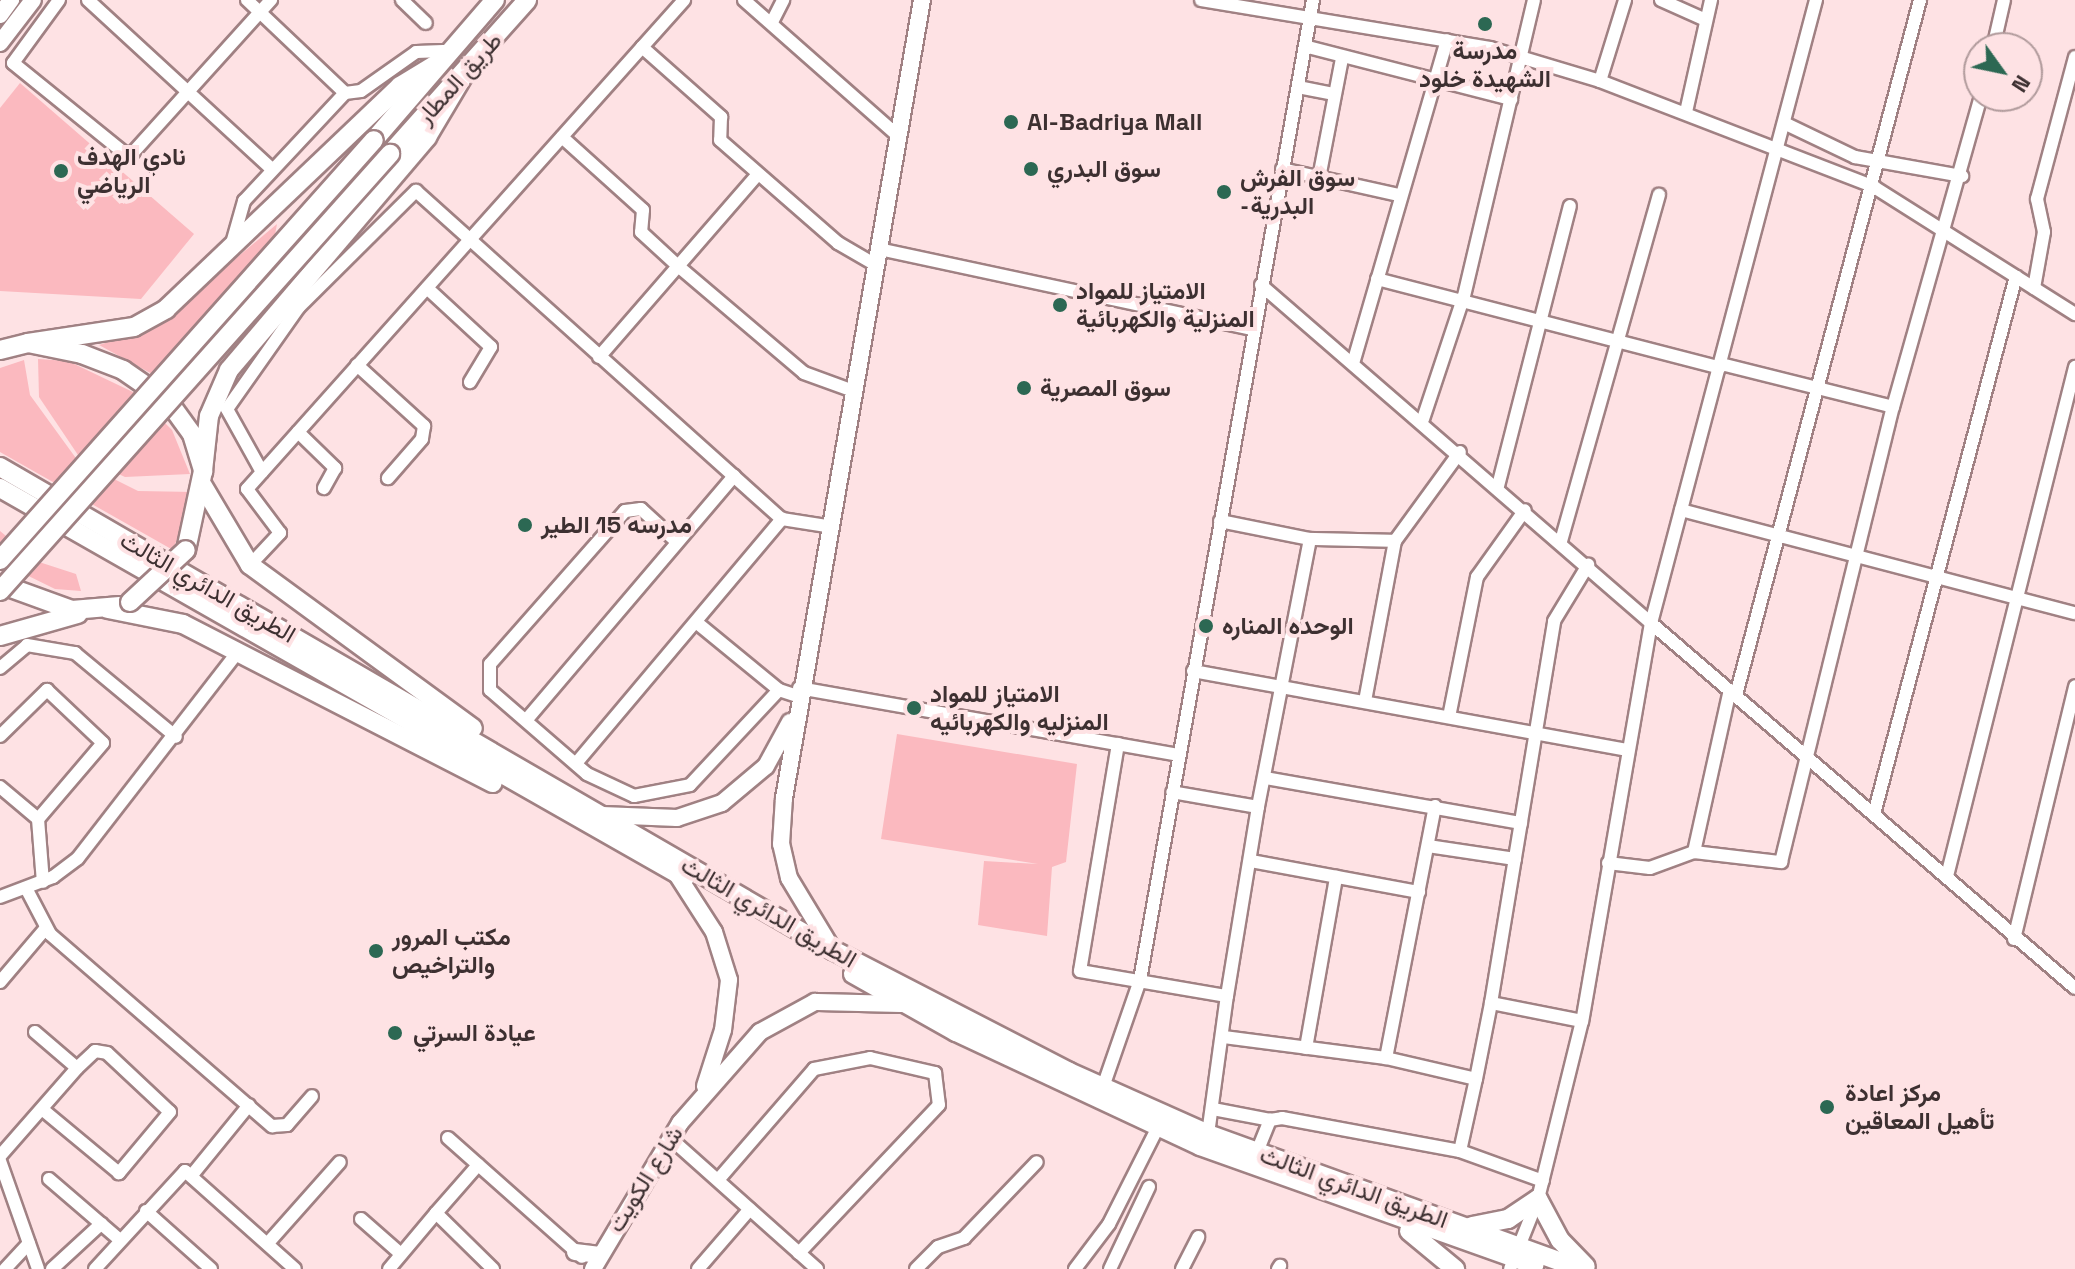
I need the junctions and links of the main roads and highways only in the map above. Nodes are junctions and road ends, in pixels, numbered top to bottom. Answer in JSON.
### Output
{"nodes":[{"id":1,"x":11,"y":0,"type":"edge"},
{"id":2,"x":33,"y":0,"type":"edge"},
{"id":3,"x":495,"y":0,"type":"edge"},
{"id":4,"x":527,"y":0,"type":"edge"},
{"id":5,"x":922,"y":0,"type":"edge"},
{"id":6,"x":0,"y":15,"type":"edge"},
{"id":7,"x":0,"y":43,"type":"edge"},
{"id":8,"x":444,"y":57,"type":"junction"},
{"id":9,"x":465,"y":73,"type":"junction"},
{"id":10,"x":28,"y":343,"type":"junction"},
{"id":11,"x":2,"y":348,"type":"edge"},
{"id":12,"x":0,"y":467,"type":"edge"},
{"id":13,"x":203,"y":478,"type":"junction"},
{"id":14,"x":0,"y":488,"type":"edge"},
{"id":15,"x":0,"y":560,"type":"edge"},
{"id":16,"x":0,"y":584,"type":"edge"},
{"id":17,"x":0,"y":591,"type":"edge"},
{"id":18,"x":101,"y":610,"type":"junction"},
{"id":19,"x":0,"y":636,"type":"edge"},
{"id":20,"x":798,"y":698,"type":"junction"},
{"id":21,"x":536,"y":776,"type":"junction"},
{"id":22,"x":542,"y":800,"type":"junction"},
{"id":23,"x":602,"y":815,"type":"junction"},
{"id":24,"x":676,"y":873,"type":"junction"},
{"id":25,"x":833,"y":950,"type":"junction"},
{"id":26,"x":909,"y":1004,"type":"junction"},
{"id":27,"x":702,"y":1092,"type":"junction"},
{"id":28,"x":1397,"y":1222,"type":"junction"},
{"id":29,"x":1465,"y":1227,"type":"junction"},
{"id":30,"x":575,"y":1252,"type":"road end"},
{"id":31,"x":1523,"y":1260,"type":"edge"},
{"id":32,"x":596,"y":1265,"type":"edge"},
{"id":33,"x":1455,"y":1269,"type":"edge"},
{"id":34,"x":1580,"y":1269,"type":"edge"},
{"id":35,"x":1588,"y":1269,"type":"edge"}],
"edges":[{"from":1,"to":6,"type":"main road"},
{"from":2,"to":7,"type":"main road"},
{"from":3,"to":8,"type":"highway","name":"طريق المطار"},
{"from":4,"to":9,"type":"highway","name":"طريق المطار"},
{"from":5,"to":20,"type":"main road"},
{"from":8,"to":10,"type":"highway"},
{"from":8,"to":15,"type":"highway","name":"طريق المطار","bridge":true},
{"from":9,"to":13,"type":"highway"},
{"from":9,"to":17,"type":"highway","name":"طريق المطار","bridge":true},
{"from":10,"to":11,"type":"highway"},
{"from":10,"to":13,"type":"highway"},
{"from":12,"to":21,"type":"highway","name":"الطريق الدائري الثالث"},
{"from":13,"to":18,"type":"highway","bridge":true},
{"from":13,"to":21,"type":"highway"},
{"from":14,"to":22,"type":"highway","name":"الطريق الدائري الثالث"},
{"from":16,"to":18,"type":"highway"},
{"from":18,"to":19,"type":"highway"},
{"from":18,"to":22,"type":"highway"},
{"from":20,"to":23,"type":"main road"},
{"from":20,"to":25,"type":"main road"},
{"from":21,"to":23,"type":"highway","name":"الطريق الدائري الثالث"},
{"from":22,"to":24,"type":"highway","name":"الطريق الدائري الثالث"},
{"from":23,"to":25,"type":"highway","name":"الطريق الدائري الثالث"},
{"from":24,"to":26,"type":"highway","name":"الطريق الدائري الثالث"},
{"from":24,"to":27,"type":"main road","name":"شارع الكويت"},
{"from":25,"to":29,"type":"highway","name":"الطريق الدائري الثالث"},
{"from":26,"to":27,"type":"main road","name":"شارع الكويت"},
{"from":26,"to":28,"type":"highway","name":"الطريق الدائري الثالث"},
{"from":27,"to":32,"type":"main road","name":"شارع الكويت"},
{"from":28,"to":31,"type":"highway","name":"الطريق الدائري الثالث"},
{"from":28,"to":33,"type":"highway"},
{"from":29,"to":31,"type":"highway","name":"الطريق الدائري الثالث"},
{"from":29,"to":35,"type":"highway"},
{"from":30,"to":32,"type":"main road"},
{"from":31,"to":34,"type":"highway","name":"الطريق الدائري الثالث"}]}
